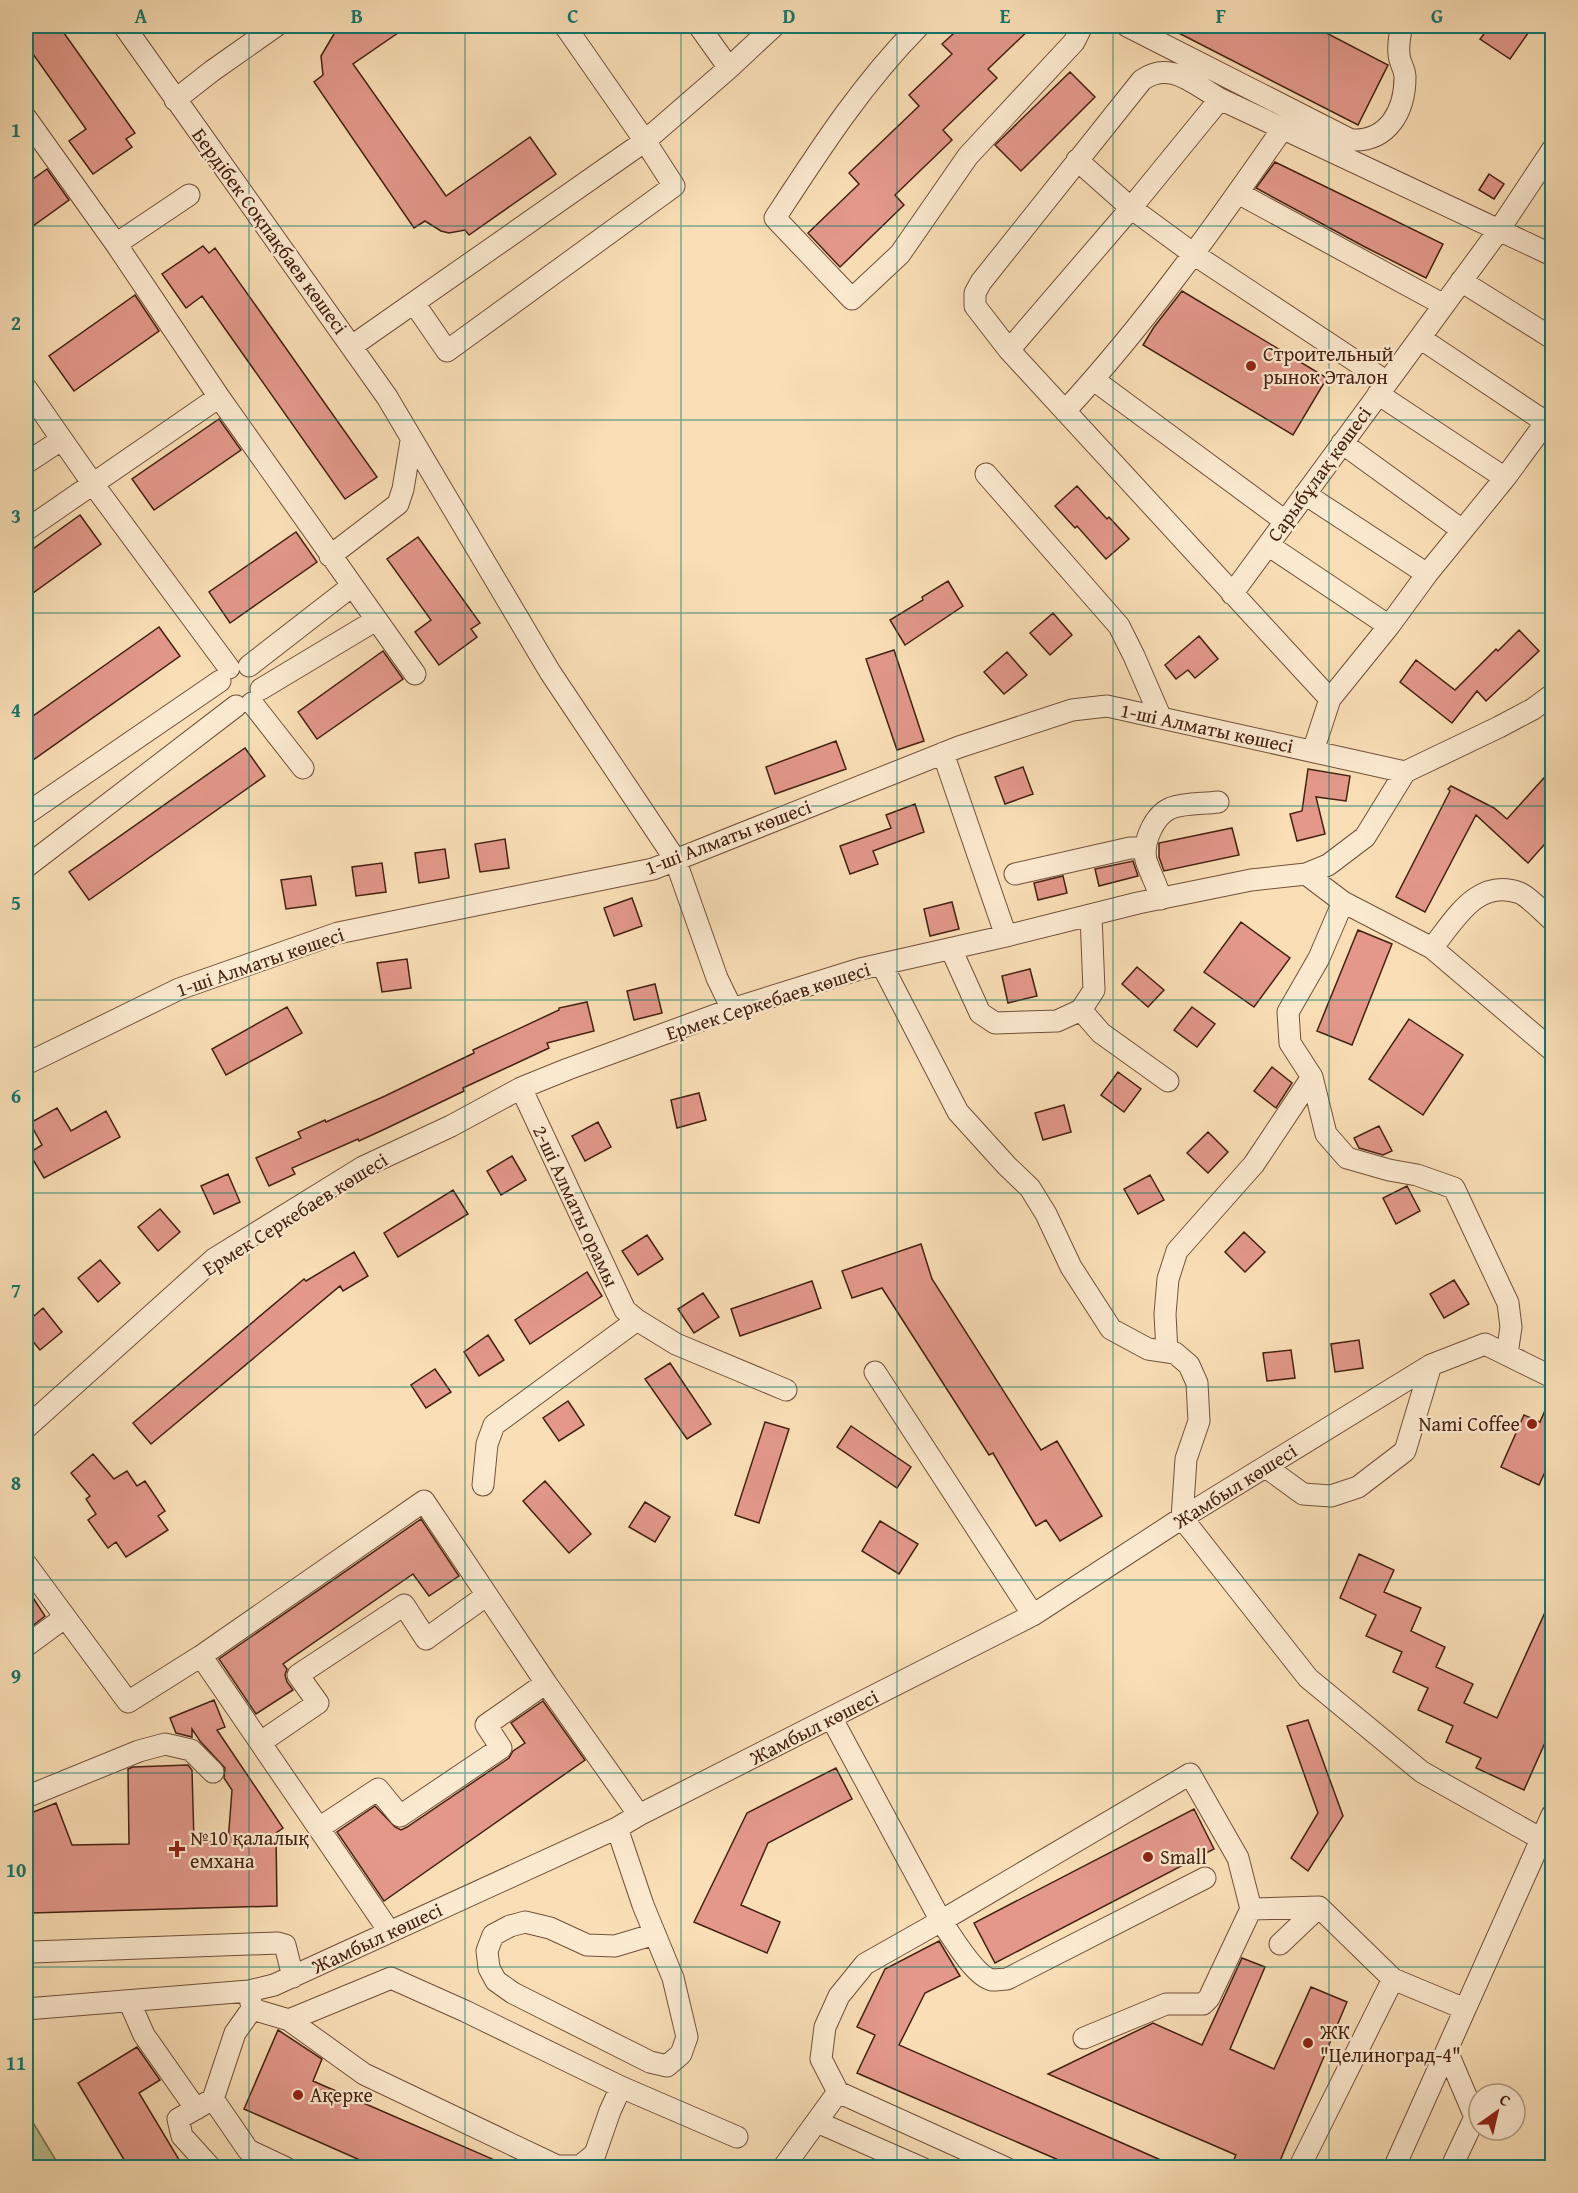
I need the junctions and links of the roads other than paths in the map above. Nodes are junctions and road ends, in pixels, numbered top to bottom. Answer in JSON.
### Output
{"nodes":[{"id":1,"x":124,"y":26,"type":"edge"},
{"id":2,"x":276,"y":26,"type":"edge"},
{"id":3,"x":566,"y":26,"type":"edge"},
{"id":4,"x":699,"y":26,"type":"edge"},
{"id":5,"x":774,"y":26,"type":"edge"},
{"id":6,"x":919,"y":26,"type":"edge"},
{"id":7,"x":1082,"y":26,"type":"edge"},
{"id":8,"x":1127,"y":26,"type":"edge"},
{"id":9,"x":1402,"y":26,"type":"edge"},
{"id":10,"x":729,"y":68,"type":"junction"},
{"id":11,"x":1220,"y":99,"type":"junction"},
{"id":12,"x":176,"y":100,"type":"junction"},
{"id":13,"x":26,"y":118,"type":"edge"},
{"id":14,"x":1283,"y":128,"type":"junction"},
{"id":15,"x":645,"y":141,"type":"junction"},
{"id":16,"x":34,"y":146,"type":"edge"},
{"id":17,"x":1552,"y":150,"type":"edge"},
{"id":18,"x":1077,"y":160,"type":"junction"},
{"id":19,"x":1238,"y":194,"type":"junction"},
{"id":20,"x":189,"y":195,"type":"dead end"},
{"id":21,"x":1131,"y":208,"type":"junction"},
{"id":22,"x":1499,"y":230,"type":"junction"},
{"id":23,"x":116,"y":244,"type":"junction"},
{"id":24,"x":1195,"y":255,"type":"junction"},
{"id":25,"x":1552,"y":255,"type":"edge"},
{"id":26,"x":1461,"y":281,"type":"junction"},
{"id":27,"x":414,"y":303,"type":"junction"},
{"id":28,"x":1444,"y":305,"type":"junction"},
{"id":29,"x":1420,"y":338,"type":"junction"},
{"id":30,"x":1552,"y":338,"type":"edge"},
{"id":31,"x":352,"y":346,"type":"junction"},
{"id":32,"x":1009,"y":350,"type":"junction"},
{"id":33,"x":1094,"y":380,"type":"junction"},
{"id":34,"x":26,"y":388,"type":"edge"},
{"id":35,"x":1382,"y":388,"type":"junction"},
{"id":36,"x":219,"y":397,"type":"junction"},
{"id":37,"x":1065,"y":411,"type":"junction"},
{"id":38,"x":1550,"y":418,"type":"edge"},
{"id":39,"x":61,"y":440,"type":"junction"},
{"id":40,"x":411,"y":441,"type":"junction"},
{"id":41,"x":1342,"y":443,"type":"junction"},
{"id":42,"x":26,"y":463,"type":"edge"},
{"id":43,"x":986,"y":474,"type":"dead end"},
{"id":44,"x":1505,"y":478,"type":"junction"},
{"id":45,"x":93,"y":484,"type":"junction"},
{"id":46,"x":1305,"y":494,"type":"junction"},
{"id":47,"x":1285,"y":521,"type":"junction"},
{"id":48,"x":26,"y":530,"type":"edge"},
{"id":49,"x":1462,"y":530,"type":"junction"},
{"id":50,"x":1268,"y":545,"type":"junction"},
{"id":51,"x":330,"y":556,"type":"junction"},
{"id":52,"x":1427,"y":574,"type":"junction"},
{"id":53,"x":352,"y":586,"type":"junction"},
{"id":54,"x":1232,"y":594,"type":"junction"},
{"id":55,"x":376,"y":620,"type":"junction"},
{"id":56,"x":1389,"y":626,"type":"junction"},
{"id":57,"x":232,"y":672,"type":"junction"},
{"id":58,"x":415,"y":674,"type":"dead end"},
{"id":59,"x":1552,"y":695,"type":"edge"},
{"id":60,"x":249,"y":699,"type":"junction"},
{"id":61,"x":1330,"y":699,"type":"junction"},
{"id":62,"x":1160,"y":717,"type":"junction"},
{"id":63,"x":1313,"y":751,"type":"junction"},
{"id":64,"x":943,"y":753,"type":"junction"},
{"id":65,"x":303,"y":768,"type":"dead end"},
{"id":66,"x":1405,"y":772,"type":"junction"},
{"id":67,"x":1218,"y":802,"type":"dead end"},
{"id":68,"x":26,"y":814,"type":"edge"},
{"id":69,"x":1144,"y":848,"type":"junction"},
{"id":70,"x":675,"y":859,"type":"junction"},
{"id":71,"x":26,"y":867,"type":"edge"},
{"id":72,"x":1015,"y":874,"type":"dead end"},
{"id":73,"x":1306,"y":874,"type":"junction"},
{"id":74,"x":1161,"y":899,"type":"junction"},
{"id":75,"x":1343,"y":902,"type":"junction"},
{"id":76,"x":1091,"y":915,"type":"junction"},
{"id":77,"x":1552,"y":920,"type":"edge"},
{"id":78,"x":1006,"y":936,"type":"junction"},
{"id":79,"x":1432,"y":948,"type":"junction"},
{"id":80,"x":951,"y":949,"type":"junction"},
{"id":81,"x":882,"y":965,"type":"junction"},
{"id":82,"x":732,"y":1009,"type":"junction"},
{"id":83,"x":1081,"y":1010,"type":"junction"},
{"id":84,"x":1552,"y":1050,"type":"edge"},
{"id":85,"x":26,"y":1065,"type":"edge"},
{"id":86,"x":1311,"y":1077,"type":"junction"},
{"id":87,"x":1168,"y":1081,"type":"dead end"},
{"id":88,"x":521,"y":1088,"type":"junction"},
{"id":89,"x":637,"y":1320,"type":"junction"},
{"id":90,"x":1167,"y":1352,"type":"junction"},
{"id":91,"x":1507,"y":1354,"type":"junction"},
{"id":92,"x":1431,"y":1365,"type":"junction"},
{"id":93,"x":875,"y":1372,"type":"dead end"},
{"id":94,"x":1552,"y":1377,"type":"edge"},
{"id":95,"x":786,"y":1390,"type":"dead end"},
{"id":96,"x":26,"y":1428,"type":"edge"},
{"id":97,"x":1266,"y":1467,"type":"junction"},
{"id":98,"x":483,"y":1485,"type":"dead end"},
{"id":99,"x":1182,"y":1518,"type":"junction"},
{"id":100,"x":26,"y":1564,"type":"edge"},
{"id":101,"x":487,"y":1595,"type":"junction"},
{"id":102,"x":1033,"y":1615,"type":"junction"},
{"id":103,"x":64,"y":1618,"type":"junction"},
{"id":104,"x":26,"y":1646,"type":"edge"},
{"id":105,"x":201,"y":1656,"type":"junction"},
{"id":106,"x":546,"y":1683,"type":"junction"},
{"id":107,"x":832,"y":1719,"type":"junction"},
{"id":108,"x":261,"y":1742,"type":"junction"},
{"id":109,"x":213,"y":1772,"type":"dead end"},
{"id":110,"x":26,"y":1797,"type":"edge"},
{"id":111,"x":639,"y":1815,"type":"junction"},
{"id":112,"x":1552,"y":1815,"type":"edge"},
{"id":113,"x":319,"y":1828,"type":"junction"},
{"id":114,"x":618,"y":1828,"type":"junction"},
{"id":115,"x":1547,"y":1842,"type":"edge"},
{"id":116,"x":1205,"y":1878,"type":"dead end"},
{"id":117,"x":1319,"y":1907,"type":"junction"},
{"id":118,"x":1251,"y":1909,"type":"junction"},
{"id":119,"x":941,"y":1921,"type":"junction"},
{"id":120,"x":389,"y":1931,"type":"junction"},
{"id":121,"x":655,"y":1934,"type":"junction"},
{"id":122,"x":1280,"y":1944,"type":"dead end"},
{"id":123,"x":26,"y":1951,"type":"edge"},
{"id":124,"x":293,"y":1977,"type":"junction"},
{"id":125,"x":1394,"y":1979,"type":"junction"},
{"id":126,"x":251,"y":2000,"type":"junction"},
{"id":127,"x":129,"y":2001,"type":"junction"},
{"id":128,"x":26,"y":2009,"type":"edge"},
{"id":129,"x":1465,"y":2009,"type":"junction"},
{"id":130,"x":289,"y":2020,"type":"junction"},
{"id":131,"x":1084,"y":2038,"type":"dead end"},
{"id":132,"x":1447,"y":2051,"type":"junction"},
{"id":133,"x":621,"y":2087,"type":"junction"},
{"id":134,"x":837,"y":2092,"type":"junction"},
{"id":135,"x":205,"y":2104,"type":"junction"},
{"id":136,"x":817,"y":2122,"type":"junction"},
{"id":137,"x":738,"y":2137,"type":"dead end"},
{"id":138,"x":211,"y":2168,"type":"edge"},
{"id":139,"x":286,"y":2168,"type":"edge"},
{"id":140,"x":783,"y":2168,"type":"edge"},
{"id":141,"x":922,"y":2168,"type":"edge"},
{"id":142,"x":1006,"y":2168,"type":"edge"},
{"id":143,"x":1299,"y":2168,"type":"edge"},
{"id":144,"x":1394,"y":2168,"type":"edge"},
{"id":145,"x":1451,"y":2168,"type":"edge"}],
"edges":[{"from":1,"to":12,"type":"street","name":"Бердібек Соқпақбаев көшесі"},
{"from":2,"to":12,"type":"street"},
{"from":3,"to":15,"type":"street"},
{"from":4,"to":10,"type":"street"},
{"from":5,"to":10,"type":"street"},
{"from":6,"to":7,"type":"street"},
{"from":8,"to":9,"type":"street"},
{"from":10,"to":15,"type":"street"},
{"from":11,"to":14,"type":"street"},
{"from":11,"to":18,"type":"street"},
{"from":11,"to":21,"type":"street"},
{"from":12,"to":31,"type":"street","name":"Бердібек Соқпақбаев көшесі"},
{"from":13,"to":16,"type":"street"},
{"from":14,"to":19,"type":"street"},
{"from":14,"to":22,"type":"street"},
{"from":15,"to":27,"type":"street"},
{"from":15,"to":27,"type":"street"},
{"from":16,"to":23,"type":"street"},
{"from":17,"to":22,"type":"street","name":"Сарыбұлақ көшесі"},
{"from":18,"to":21,"type":"street"},
{"from":18,"to":32,"type":"street"},
{"from":19,"to":24,"type":"street"},
{"from":19,"to":28,"type":"street"},
{"from":20,"to":23,"type":"street"},
{"from":21,"to":24,"type":"street"},
{"from":21,"to":32,"type":"street"},
{"from":22,"to":25,"type":"street"},
{"from":22,"to":26,"type":"street","name":"Сарыбұлақ көшесі"},
{"from":23,"to":36,"type":"street"},
{"from":24,"to":33,"type":"street"},
{"from":24,"to":35,"type":"street"},
{"from":26,"to":28,"type":"street","name":"Сарыбұлақ көшесі"},
{"from":26,"to":30,"type":"street"},
{"from":27,"to":31,"type":"street"},
{"from":28,"to":29,"type":"street","name":"Сарыбұлақ көшесі"},
{"from":29,"to":35,"type":"street","name":"Сарыбұлақ көшесі"},
{"from":29,"to":38,"type":"street"},
{"from":31,"to":40,"type":"street","name":"Бердібек Соқпақбаев көшесі"},
{"from":32,"to":37,"type":"street"},
{"from":33,"to":37,"type":"street"},
{"from":33,"to":47,"type":"street"},
{"from":34,"to":39,"type":"street"},
{"from":35,"to":41,"type":"street","name":"Сарыбұлақ көшесі"},
{"from":35,"to":44,"type":"street"},
{"from":36,"to":45,"type":"street"},
{"from":36,"to":51,"type":"street"},
{"from":37,"to":54,"type":"street"},
{"from":38,"to":44,"type":"street"},
{"from":39,"to":42,"type":"street"},
{"from":39,"to":45,"type":"street"},
{"from":40,"to":51,"type":"street"},
{"from":40,"to":70,"type":"street","name":"Бердібек Соқпақбаев көшесі"},
{"from":41,"to":46,"type":"street","name":"Сарыбұлақ көшесі"},
{"from":41,"to":49,"type":"street"},
{"from":43,"to":62,"type":"street"},
{"from":44,"to":49,"type":"street"},
{"from":45,"to":48,"type":"street"},
{"from":45,"to":57,"type":"street"},
{"from":46,"to":47,"type":"street","name":"Сарыбұлақ көшесі"},
{"from":46,"to":52,"type":"street"},
{"from":47,"to":50,"type":"street","name":"Сарыбұлақ көшесі"},
{"from":49,"to":52,"type":"street"},
{"from":50,"to":54,"type":"street","name":"Сарыбұлақ көшесі"},
{"from":50,"to":56,"type":"street"},
{"from":51,"to":53,"type":"street"},
{"from":52,"to":56,"type":"street"},
{"from":53,"to":55,"type":"street"},
{"from":53,"to":57,"type":"street"},
{"from":54,"to":61,"type":"street"},
{"from":55,"to":58,"type":"street"},
{"from":55,"to":60,"type":"street"},
{"from":56,"to":61,"type":"street"},
{"from":57,"to":60,"type":"street"},
{"from":57,"to":60,"type":"street"},
{"from":57,"to":68,"type":"street"},
{"from":59,"to":66,"type":"street"},
{"from":60,"to":65,"type":"street"},
{"from":60,"to":71,"type":"street"},
{"from":61,"to":63,"type":"street"},
{"from":62,"to":63,"type":"street","name":"1-ші Алматы көшесі"},
{"from":62,"to":64,"type":"street","name":"1-ші Алматы көшесі"},
{"from":63,"to":66,"type":"street","name":"1-ші Алматы көшесі"},
{"from":64,"to":70,"type":"street","name":"1-ші Алматы көшесі"},
{"from":64,"to":78,"type":"street"},
{"from":66,"to":73,"type":"street","name":"Ермек Серкебаев көшесі"},
{"from":67,"to":69,"type":"street"},
{"from":69,"to":72,"type":"street"},
{"from":69,"to":74,"type":"street"},
{"from":70,"to":82,"type":"street","name":"Бердібек Соқпақбаев көшесі"},
{"from":70,"to":85,"type":"street","name":"1-ші Алматы көшесі"},
{"from":73,"to":74,"type":"street","name":"Ермек Серкебаев көшесі"},
{"from":73,"to":75,"type":"street"},
{"from":74,"to":76,"type":"street","name":"Ермек Серкебаев көшесі"},
{"from":75,"to":79,"type":"street"},
{"from":75,"to":86,"type":"street"},
{"from":76,"to":78,"type":"street","name":"Ермек Серкебаев көшесі"},
{"from":76,"to":83,"type":"street"},
{"from":77,"to":79,"type":"street"},
{"from":78,"to":80,"type":"street","name":"Ермек Серкебаев көшесі"},
{"from":79,"to":84,"type":"street"},
{"from":80,"to":81,"type":"street","name":"Ермек Серкебаев көшесі"},
{"from":80,"to":83,"type":"street"},
{"from":81,"to":82,"type":"street","name":"Ермек Серкебаев көшесі"},
{"from":81,"to":90,"type":"street"},
{"from":82,"to":88,"type":"street","name":"Ермек Серкебаев көшесі"},
{"from":83,"to":87,"type":"street"},
{"from":86,"to":90,"type":"street"},
{"from":86,"to":91,"type":"street"},
{"from":88,"to":89,"type":"street","name":"2-ші Алматы орамы"},
{"from":88,"to":96,"type":"street","name":"Ермек Серкебаев көшесі"},
{"from":89,"to":95,"type":"street","name":"2-ші Алматы орамы"},
{"from":89,"to":98,"type":"street"},
{"from":90,"to":99,"type":"street"},
{"from":91,"to":92,"type":"street","name":"Жамбыл көшесі"},
{"from":91,"to":94,"type":"street","name":"Жамбыл көшесі"},
{"from":92,"to":97,"type":"street","name":"Жамбыл көшесі"},
{"from":92,"to":97,"type":"street"},
{"from":93,"to":102,"type":"street"},
{"from":97,"to":99,"type":"street","name":"Жамбыл көшесі"},
{"from":99,"to":102,"type":"street","name":"Жамбыл көшесі"},
{"from":99,"to":115,"type":"street"},
{"from":100,"to":103,"type":"street"},
{"from":101,"to":105,"type":"street"},
{"from":101,"to":106,"type":"street"},
{"from":101,"to":108,"type":"street"},
{"from":102,"to":107,"type":"street","name":"Жамбыл көшесі"},
{"from":103,"to":104,"type":"street"},
{"from":103,"to":105,"type":"street"},
{"from":105,"to":108,"type":"street"},
{"from":106,"to":111,"type":"street"},
{"from":106,"to":113,"type":"street"},
{"from":107,"to":111,"type":"street","name":"Жамбыл көшесі"},
{"from":107,"to":119,"type":"street"},
{"from":108,"to":113,"type":"street"},
{"from":109,"to":110,"type":"street"},
{"from":111,"to":114,"type":"street","name":"Жамбыл көшесі"},
{"from":112,"to":115,"type":"street"},
{"from":113,"to":120,"type":"street"},
{"from":114,"to":120,"type":"street","name":"Жамбыл көшесі"},
{"from":114,"to":121,"type":"street"},
{"from":115,"to":129,"type":"street"},
{"from":116,"to":119,"type":"street"},
{"from":117,"to":118,"type":"street"},
{"from":117,"to":122,"type":"street"},
{"from":117,"to":125,"type":"street"},
{"from":118,"to":119,"type":"street"},
{"from":118,"to":131,"type":"street"},
{"from":119,"to":134,"type":"street"},
{"from":120,"to":124,"type":"street","name":"Жамбыл көшесі"},
{"from":121,"to":121,"type":"street"},
{"from":123,"to":124,"type":"street"},
{"from":124,"to":126,"type":"street","name":"Жамбыл көшесі"},
{"from":125,"to":129,"type":"street"},
{"from":125,"to":143,"type":"street"},
{"from":126,"to":127,"type":"street","name":"Жамбыл көшесі"},
{"from":126,"to":130,"type":"street"},
{"from":126,"to":135,"type":"street"},
{"from":127,"to":128,"type":"street","name":"Жамбыл көшесі"},
{"from":127,"to":135,"type":"street"},
{"from":129,"to":132,"type":"street"},
{"from":130,"to":133,"type":"street"},
{"from":130,"to":133,"type":"street"},
{"from":132,"to":144,"type":"street"},
{"from":132,"to":145,"type":"street"},
{"from":133,"to":137,"type":"street"},
{"from":134,"to":136,"type":"street"},
{"from":134,"to":142,"type":"street"},
{"from":135,"to":138,"type":"street"},
{"from":135,"to":139,"type":"street"},
{"from":136,"to":140,"type":"street"},
{"from":136,"to":141,"type":"street"}]}
